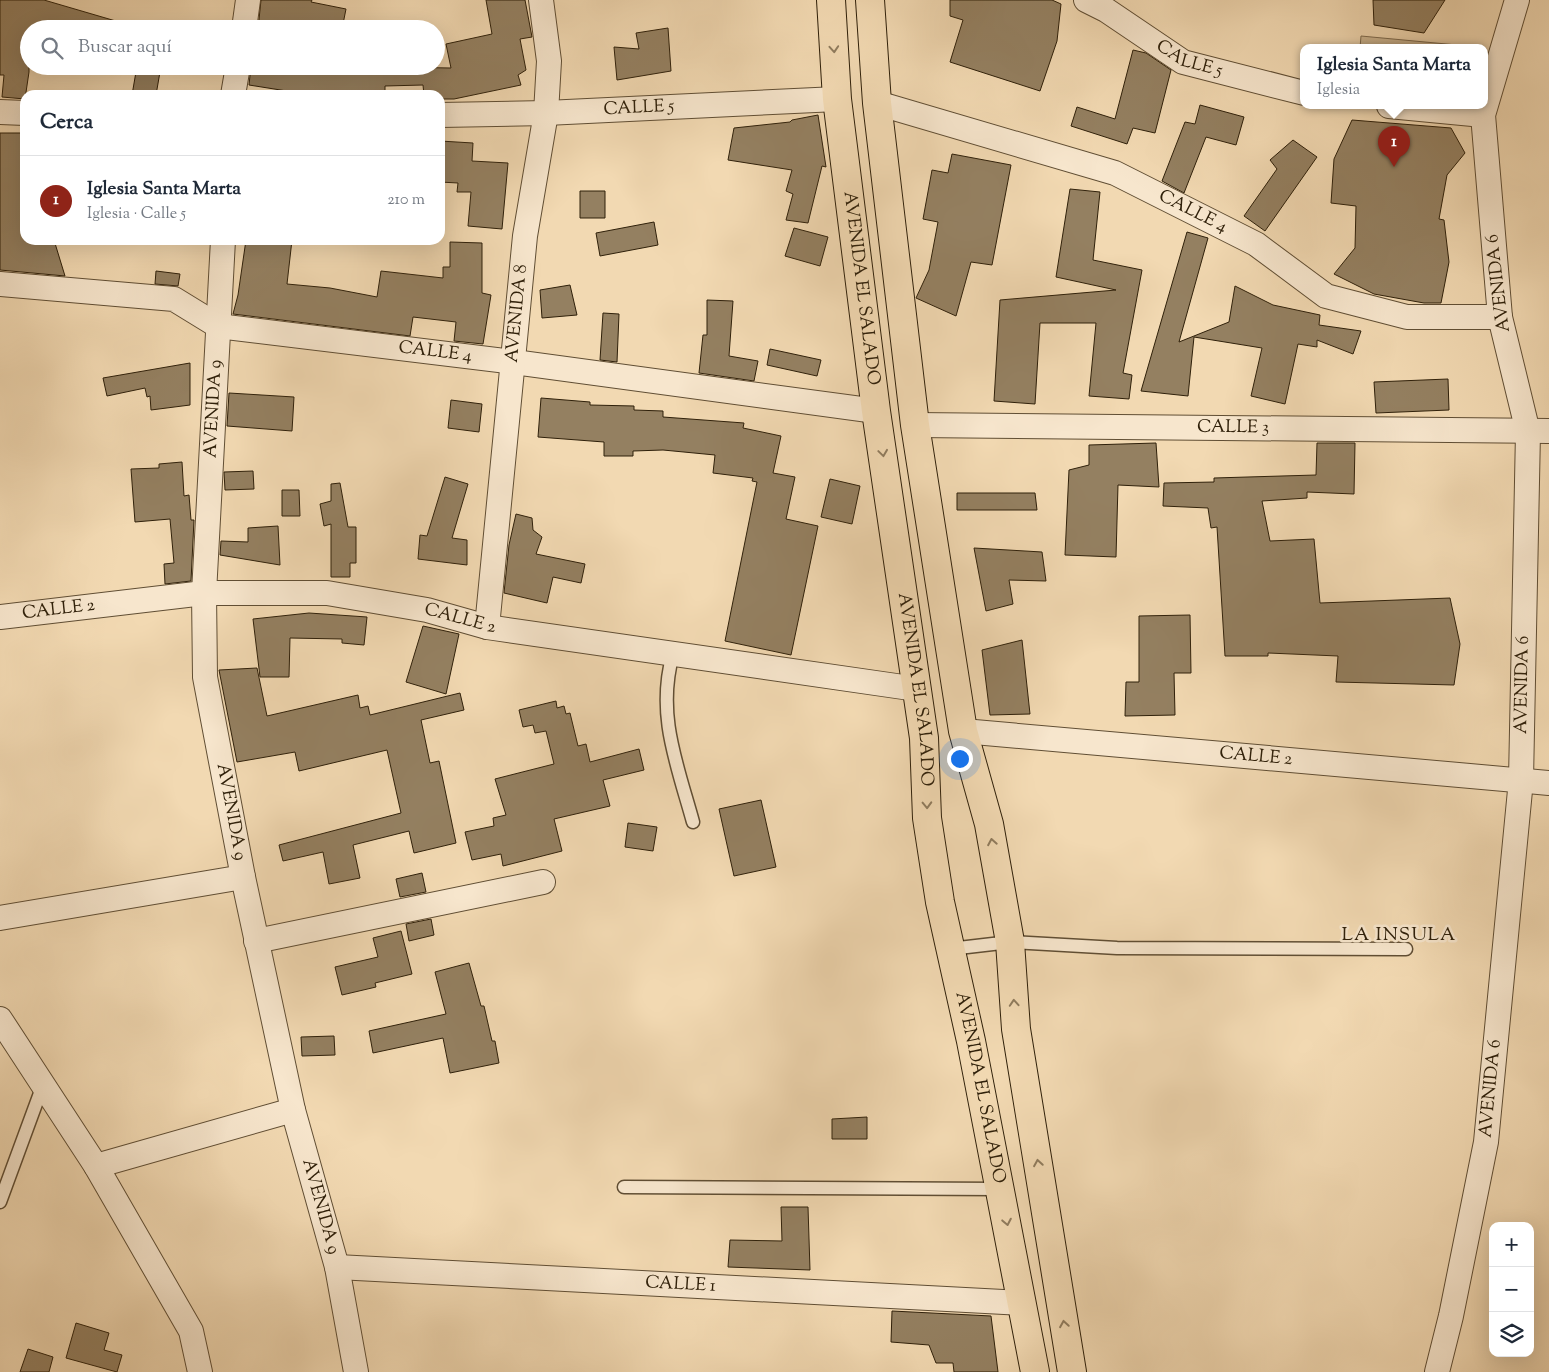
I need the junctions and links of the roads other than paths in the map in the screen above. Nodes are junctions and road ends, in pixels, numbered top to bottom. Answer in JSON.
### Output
{"nodes":[{"id":1,"x":248,"y":0,"type":"edge"},
{"id":2,"x":541,"y":0,"type":"edge"},
{"id":3,"x":831,"y":0,"type":"edge"},
{"id":4,"x":870,"y":0,"type":"edge"},
{"id":5,"x":1086,"y":0,"type":"edge"},
{"id":6,"x":1517,"y":0,"type":"edge"},
{"id":7,"x":245,"y":20,"type":"edge"},
{"id":8,"x":236,"y":75,"type":"edge"},
{"id":9,"x":234,"y":90,"type":"edge"},
{"id":10,"x":1300,"y":92,"type":"edge"},
{"id":11,"x":1488,"y":97,"type":"edge"},
{"id":12,"x":838,"y":98,"type":"junction"},
{"id":13,"x":877,"y":103,"type":"junction"},
{"id":14,"x":1424,"y":109,"type":"edge"},
{"id":15,"x":1484,"y":109,"type":"edge"},
{"id":16,"x":0,"y":112,"type":"edge"},
{"id":17,"x":20,"y":113,"type":"edge"},
{"id":18,"x":546,"y":113,"type":"junction"},
{"id":19,"x":1483,"y":114,"type":"junction"},
{"id":20,"x":445,"y":115,"type":"edge"},
{"id":21,"x":223,"y":245,"type":"edge"},
{"id":22,"x":0,"y":284,"type":"edge"},
{"id":23,"x":1500,"y":317,"type":"junction"},
{"id":24,"x":218,"y":326,"type":"junction"},
{"id":25,"x":514,"y":362,"type":"junction"},
{"id":26,"x":876,"y":411,"type":"junction"},
{"id":27,"x":915,"y":425,"type":"junction"},
{"id":28,"x":1538,"y":432,"type":"edge"},
{"id":29,"x":204,"y":593,"type":"junction"},
{"id":30,"x":0,"y":617,"type":"edge"},
{"id":31,"x":487,"y":627,"type":"junction"},
{"id":32,"x":672,"y":654,"type":"junction"},
{"id":33,"x":917,"y":689,"type":"junction"},
{"id":34,"x":963,"y":731,"type":"junction"},
{"id":35,"x":1521,"y":780,"type":"junction"},
{"id":36,"x":1549,"y":783,"type":"edge"},
{"id":37,"x":693,"y":822,"type":"dead end"},
{"id":38,"x":243,"y":878,"type":"junction"},
{"id":39,"x":543,"y":882,"type":"dead end"},
{"id":40,"x":0,"y":918,"type":"edge"},
{"id":41,"x":256,"y":941,"type":"junction"},
{"id":42,"x":1010,"y":942,"type":"junction"},
{"id":43,"x":1406,"y":949,"type":"dead end"},
{"id":44,"x":950,"y":950,"type":"junction"},
{"id":45,"x":0,"y":1018,"type":"edge"},
{"id":46,"x":42,"y":1085,"type":"junction"},
{"id":47,"x":293,"y":1110,"type":"junction"},
{"id":48,"x":96,"y":1166,"type":"junction"},
{"id":49,"x":624,"y":1187,"type":"dead end"},
{"id":50,"x":1000,"y":1189,"type":"junction"},
{"id":51,"x":0,"y":1202,"type":"edge"},
{"id":52,"x":337,"y":1267,"type":"junction"},
{"id":53,"x":1023,"y":1303,"type":"junction"},
{"id":54,"x":200,"y":1372,"type":"edge"},
{"id":55,"x":356,"y":1372,"type":"edge"},
{"id":56,"x":1035,"y":1372,"type":"edge"},
{"id":57,"x":1072,"y":1372,"type":"edge"},
{"id":58,"x":1437,"y":1372,"type":"edge"}],
"edges":[{"from":1,"to":7,"type":"street"},
{"from":2,"to":18,"type":"street","name":"AVENIDA 8"},
{"from":3,"to":12,"type":"main road","name":"AVENIDA EL SALADO","one_way":true},
{"from":4,"to":13,"type":"main road"},
{"from":5,"to":10,"type":"street","name":"CALLE 5"},
{"from":6,"to":11,"type":"street","name":"AVENIDA 6"},
{"from":8,"to":9,"type":"street"},
{"from":12,"to":18,"type":"street","name":"CALLE 5"},
{"from":12,"to":26,"type":"main road","name":"AVENIDA EL SALADO"},
{"from":13,"to":23,"type":"street","name":"CALLE 4"},
{"from":13,"to":27,"type":"main road"},
{"from":14,"to":19,"type":"street"},
{"from":15,"to":19,"type":"street","name":"AVENIDA 6"},
{"from":16,"to":17,"type":"street"},
{"from":18,"to":20,"type":"street","name":"CALLE 5"},
{"from":18,"to":25,"type":"street","name":"AVENIDA 8"},
{"from":19,"to":23,"type":"street","name":"AVENIDA 6"},
{"from":21,"to":24,"type":"street","name":"AVENIDA 9"},
{"from":22,"to":24,"type":"street","name":"CALLE 4"},
{"from":23,"to":28,"type":"street","name":"AVENIDA 6"},
{"from":24,"to":25,"type":"street","name":"CALLE 4"},
{"from":24,"to":29,"type":"street","name":"AVENIDA 9"},
{"from":25,"to":26,"type":"street","name":"CALLE 4"},
{"from":25,"to":31,"type":"street","name":"AVENIDA 8"},
{"from":26,"to":33,"type":"main road","name":"AVENIDA EL SALADO","one_way":true},
{"from":27,"to":28,"type":"street","name":"CALLE 3"},
{"from":27,"to":34,"type":"main road"},
{"from":28,"to":35,"type":"street","name":"AVENIDA 6"},
{"from":29,"to":30,"type":"street","name":"CALLE 2"},
{"from":29,"to":31,"type":"street","name":"CALLE 2"},
{"from":29,"to":38,"type":"street","name":"AVENIDA 9"},
{"from":31,"to":32,"type":"street","name":"CALLE 2"},
{"from":32,"to":33,"type":"street","name":"CALLE 2"},
{"from":32,"to":37,"type":"lane"},
{"from":33,"to":44,"type":"main road","name":"AVENIDA EL SALADO","one_way":true},
{"from":34,"to":35,"type":"street","name":"CALLE 2"},
{"from":42,"to":34,"type":"main road","one_way":true},
{"from":35,"to":36,"type":"street","name":"CALLE 2"},
{"from":35,"to":58,"type":"street","name":"AVENIDA 6"},
{"from":38,"to":40,"type":"street"},
{"from":38,"to":41,"type":"street","name":"AVENIDA 9"},
{"from":39,"to":41,"type":"street"},
{"from":41,"to":47,"type":"street","name":"AVENIDA 9"},
{"from":42,"to":43,"type":"lane"},
{"from":42,"to":44,"type":"lane"},
{"from":57,"to":42,"type":"main road","one_way":true},
{"from":44,"to":50,"type":"main road","name":"AVENIDA EL SALADO"},
{"from":45,"to":46,"type":"street"},
{"from":46,"to":48,"type":"street"},
{"from":46,"to":51,"type":"lane"},
{"from":47,"to":48,"type":"street"},
{"from":47,"to":52,"type":"street","name":"AVENIDA 9"},
{"from":48,"to":54,"type":"street"},
{"from":49,"to":50,"type":"lane"},
{"from":50,"to":53,"type":"main road","name":"AVENIDA EL SALADO","one_way":true},
{"from":52,"to":53,"type":"street","name":"CALLE 1"},
{"from":52,"to":55,"type":"street","name":"AVENIDA 9"},
{"from":53,"to":56,"type":"main road","name":"AVENIDA EL SALADO"}]}
